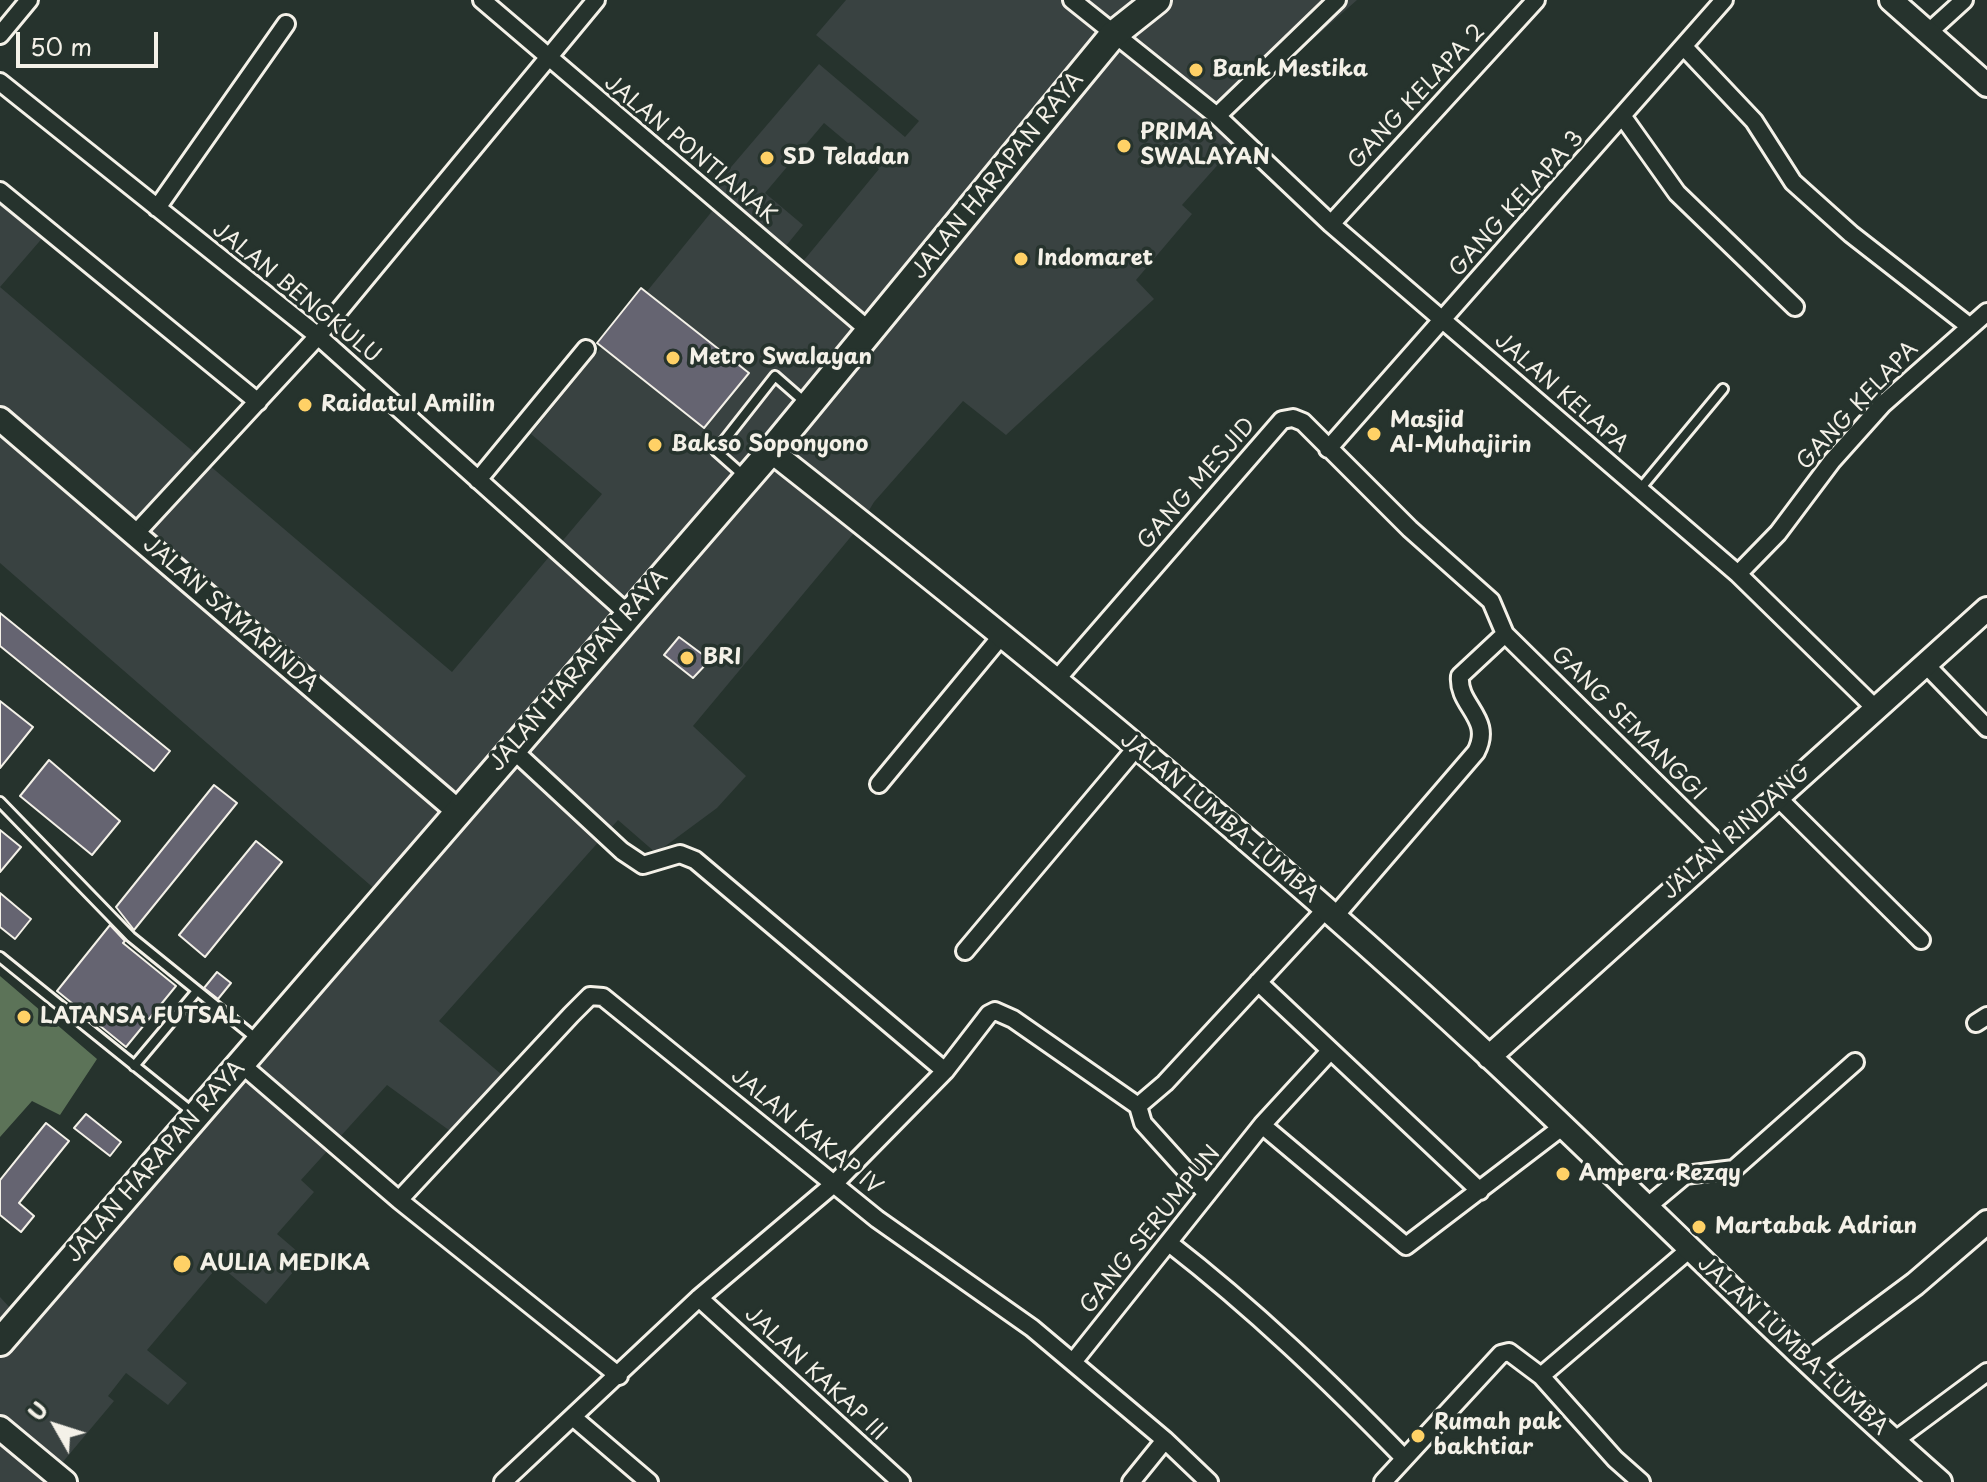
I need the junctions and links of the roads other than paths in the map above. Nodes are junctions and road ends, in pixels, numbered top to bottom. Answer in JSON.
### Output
{"nodes":[{"id":1,"x":29,"y":0,"type":"edge"},
{"id":2,"x":482,"y":0,"type":"edge"},
{"id":3,"x":596,"y":0,"type":"edge"},
{"id":4,"x":1072,"y":0,"type":"edge"},
{"id":5,"x":1157,"y":0,"type":"edge"},
{"id":6,"x":1337,"y":0,"type":"edge"},
{"id":7,"x":1536,"y":0,"type":"edge"},
{"id":8,"x":1724,"y":0,"type":"edge"},
{"id":9,"x":1891,"y":0,"type":"edge"},
{"id":10,"x":1964,"y":0,"type":"edge"},
{"id":11,"x":286,"y":24,"type":"dead end"},
{"id":12,"x":1930,"y":31,"type":"junction"},
{"id":13,"x":0,"y":35,"type":"edge"},
{"id":14,"x":1113,"y":35,"type":"junction"},
{"id":15,"x":1684,"y":47,"type":"junction"},
{"id":16,"x":548,"y":59,"type":"junction"},
{"id":17,"x":0,"y":82,"type":"edge"},
{"id":18,"x":1987,"y":85,"type":"edge"},
{"id":19,"x":1217,"y":116,"type":"junction"},
{"id":20,"x":1623,"y":117,"type":"junction"},
{"id":21,"x":0,"y":191,"type":"edge"},
{"id":22,"x":157,"y":208,"type":"junction"},
{"id":23,"x":1331,"y":224,"type":"junction"},
{"id":24,"x":1795,"y":307,"type":"dead end"},
{"id":25,"x":1987,"y":312,"type":"edge"},
{"id":26,"x":1443,"y":321,"type":"junction"},
{"id":27,"x":1969,"y":326,"type":"junction"},
{"id":28,"x":871,"y":332,"type":"junction"},
{"id":29,"x":318,"y":336,"type":"junction"},
{"id":30,"x":586,"y":349,"type":"dead end"},
{"id":31,"x":1723,"y":389,"type":"dead end"},
{"id":32,"x":258,"y":402,"type":"junction"},
{"id":33,"x":809,"y":406,"type":"junction"},
{"id":34,"x":0,"y":419,"type":"edge"},
{"id":35,"x":1328,"y":449,"type":"junction"},
{"id":36,"x":771,"y":451,"type":"junction"},
{"id":37,"x":747,"y":478,"type":"junction"},
{"id":38,"x":478,"y":480,"type":"junction"},
{"id":39,"x":1640,"y":489,"type":"junction"},
{"id":40,"x":136,"y":533,"type":"junction"},
{"id":41,"x":1738,"y":574,"type":"junction"},
{"id":42,"x":1987,"y":609,"type":"edge"},
{"id":43,"x":627,"y":613,"type":"junction"},
{"id":44,"x":1003,"y":634,"type":"junction"},
{"id":45,"x":1505,"y":634,"type":"junction"},
{"id":46,"x":1926,"y":665,"type":"junction"},
{"id":47,"x":1057,"y":679,"type":"junction"},
{"id":48,"x":1874,"y":707,"type":"junction"},
{"id":49,"x":1987,"y":728,"type":"edge"},
{"id":50,"x":511,"y":748,"type":"junction"},
{"id":51,"x":1136,"y":748,"type":"junction"},
{"id":52,"x":879,"y":784,"type":"dead end"},
{"id":53,"x":1778,"y":798,"type":"junction"},
{"id":54,"x":0,"y":802,"type":"edge"},
{"id":55,"x":459,"y":812,"type":"junction"},
{"id":56,"x":1720,"y":846,"type":"junction"},
{"id":57,"x":1330,"y":913,"type":"junction"},
{"id":58,"x":1921,"y":940,"type":"dead end"},
{"id":59,"x":965,"y":951,"type":"dead end"},
{"id":60,"x":0,"y":957,"type":"edge"},
{"id":61,"x":1258,"y":982,"type":"junction"},
{"id":62,"x":197,"y":991,"type":"junction"},
{"id":63,"x":259,"y":1041,"type":"junction"},
{"id":64,"x":1330,"y":1051,"type":"junction"},
{"id":65,"x":1489,"y":1057,"type":"junction"},
{"id":66,"x":1855,"y":1062,"type":"dead end"},
{"id":67,"x":241,"y":1064,"type":"junction"},
{"id":68,"x":134,"y":1066,"type":"junction"},
{"id":69,"x":945,"y":1071,"type":"junction"},
{"id":70,"x":1138,"y":1106,"type":"junction"},
{"id":71,"x":197,"y":1116,"type":"junction"},
{"id":72,"x":1262,"y":1125,"type":"junction"},
{"id":73,"x":1562,"y":1127,"type":"junction"},
{"id":74,"x":835,"y":1183,"type":"junction"},
{"id":75,"x":1480,"y":1191,"type":"junction"},
{"id":76,"x":1207,"y":1194,"type":"junction"},
{"id":77,"x":399,"y":1200,"type":"junction"},
{"id":78,"x":1648,"y":1206,"type":"junction"},
{"id":79,"x":1987,"y":1222,"type":"edge"},
{"id":80,"x":1169,"y":1243,"type":"junction"},
{"id":81,"x":1690,"y":1249,"type":"junction"},
{"id":82,"x":699,"y":1298,"type":"junction"},
{"id":83,"x":0,"y":1342,"type":"edge"},
{"id":84,"x":1073,"y":1362,"type":"junction"},
{"id":85,"x":1810,"y":1362,"type":"junction"},
{"id":86,"x":1987,"y":1372,"type":"edge"},
{"id":87,"x":619,"y":1376,"type":"junction"},
{"id":88,"x":1541,"y":1376,"type":"junction"},
{"id":89,"x":574,"y":1418,"type":"junction"},
{"id":90,"x":0,"y":1428,"type":"edge"},
{"id":91,"x":1165,"y":1440,"type":"junction"},
{"id":92,"x":1894,"y":1441,"type":"junction"},
{"id":93,"x":1404,"y":1458,"type":"junction"},
{"id":94,"x":65,"y":1482,"type":"edge"},
{"id":95,"x":503,"y":1482,"type":"edge"},
{"id":96,"x":649,"y":1482,"type":"edge"},
{"id":97,"x":901,"y":1482,"type":"edge"},
{"id":98,"x":1131,"y":1482,"type":"edge"},
{"id":99,"x":1209,"y":1482,"type":"edge"},
{"id":100,"x":1383,"y":1482,"type":"edge"},
{"id":101,"x":1641,"y":1482,"type":"edge"},
{"id":102,"x":1940,"y":1482,"type":"edge"}],
"edges":[{"from":1,"to":13,"type":"street"},
{"from":2,"to":16,"type":"street","name":"JALAN PONTIANAK"},
{"from":3,"to":16,"type":"street"},
{"from":4,"to":14,"type":"street","name":"JALAN KELAPA"},
{"from":5,"to":14,"type":"main road","name":"JALAN HARAPAN RAYA"},
{"from":6,"to":19,"type":"street"},
{"from":7,"to":23,"type":"street","name":"GANG KELAPA 2"},
{"from":8,"to":15,"type":"street","name":"GANG KELAPA 3"},
{"from":9,"to":12,"type":"street"},
{"from":10,"to":12,"type":"street"},
{"from":11,"to":22,"type":"street"},
{"from":12,"to":18,"type":"street"},
{"from":14,"to":19,"type":"street","name":"JALAN KELAPA"},
{"from":14,"to":28,"type":"main road","name":"JALAN HARAPAN RAYA"},
{"from":15,"to":20,"type":"street","name":"GANG KELAPA 3"},
{"from":15,"to":27,"type":"street"},
{"from":16,"to":28,"type":"street","name":"JALAN PONTIANAK"},
{"from":16,"to":29,"type":"street"},
{"from":17,"to":22,"type":"street","name":"JALAN BENGKULU"},
{"from":19,"to":23,"type":"street","name":"JALAN KELAPA"},
{"from":20,"to":24,"type":"street"},
{"from":20,"to":26,"type":"street","name":"GANG KELAPA 3"},
{"from":21,"to":32,"type":"street"},
{"from":22,"to":29,"type":"street","name":"JALAN BENGKULU"},
{"from":23,"to":26,"type":"street","name":"JALAN KELAPA"},
{"from":25,"to":27,"type":"street","name":"GANG KELAPA"},
{"from":26,"to":35,"type":"street"},
{"from":26,"to":39,"type":"street","name":"JALAN KELAPA"},
{"from":27,"to":41,"type":"street","name":"GANG KELAPA"},
{"from":28,"to":33,"type":"main road","name":"JALAN HARAPAN RAYA"},
{"from":29,"to":32,"type":"street"},
{"from":29,"to":38,"type":"street","name":"JALAN BENGKULU"},
{"from":30,"to":38,"type":"street"},
{"from":31,"to":39,"type":"lane"},
{"from":32,"to":40,"type":"street"},
{"from":33,"to":36,"type":"main road","name":"JALAN HARAPAN RAYA"},
{"from":33,"to":37,"type":"lane"},
{"from":34,"to":40,"type":"street","name":"JALAN SAMARINDA"},
{"from":35,"to":45,"type":"street","name":"GANG SEMANGGI"},
{"from":35,"to":47,"type":"street","name":"GANG MESJID"},
{"from":36,"to":37,"type":"main road","name":"JALAN HARAPAN RAYA"},
{"from":36,"to":44,"type":"street","name":"JALAN LUMBA-LUMBA"},
{"from":37,"to":43,"type":"main road","name":"JALAN HARAPAN RAYA"},
{"from":38,"to":43,"type":"street","name":"JALAN BENGKULU"},
{"from":39,"to":41,"type":"street","name":"JALAN KELAPA"},
{"from":40,"to":55,"type":"street","name":"JALAN SAMARINDA"},
{"from":41,"to":48,"type":"street","name":"JALAN KELAPA"},
{"from":42,"to":46,"type":"street","name":"JALAN RINDANG"},
{"from":43,"to":50,"type":"main road","name":"JALAN HARAPAN RAYA"},
{"from":44,"to":47,"type":"street","name":"JALAN LUMBA-LUMBA"},
{"from":44,"to":52,"type":"street"},
{"from":45,"to":56,"type":"street","name":"GANG SEMANGGI"},
{"from":45,"to":57,"type":"street"},
{"from":46,"to":48,"type":"street","name":"JALAN RINDANG"},
{"from":46,"to":49,"type":"street"},
{"from":47,"to":51,"type":"street","name":"JALAN LUMBA-LUMBA"},
{"from":48,"to":53,"type":"street","name":"JALAN RINDANG"},
{"from":50,"to":55,"type":"main road","name":"JALAN HARAPAN RAYA"},
{"from":50,"to":69,"type":"street"},
{"from":51,"to":57,"type":"street","name":"JALAN LUMBA-LUMBA"},
{"from":51,"to":59,"type":"street"},
{"from":53,"to":56,"type":"street","name":"JALAN RINDANG"},
{"from":53,"to":58,"type":"street"},
{"from":54,"to":62,"type":"lane"},
{"from":55,"to":63,"type":"main road","name":"JALAN HARAPAN RAYA"},
{"from":56,"to":65,"type":"street","name":"JALAN RINDANG"},
{"from":57,"to":61,"type":"street"},
{"from":57,"to":65,"type":"street","name":"JALAN LUMBA-LUMBA"},
{"from":60,"to":68,"type":"lane"},
{"from":61,"to":64,"type":"street"},
{"from":61,"to":70,"type":"street"},
{"from":62,"to":63,"type":"lane"},
{"from":62,"to":68,"type":"lane"},
{"from":63,"to":67,"type":"main road","name":"JALAN HARAPAN RAYA"},
{"from":64,"to":72,"type":"street","name":"GANG SERUMPUN"},
{"from":64,"to":75,"type":"street"},
{"from":65,"to":73,"type":"street","name":"JALAN LUMBA-LUMBA"},
{"from":66,"to":78,"type":"street"},
{"from":67,"to":71,"type":"main road","name":"JALAN HARAPAN RAYA"},
{"from":67,"to":77,"type":"street"},
{"from":68,"to":71,"type":"lane"},
{"from":69,"to":70,"type":"street"},
{"from":69,"to":74,"type":"street"},
{"from":70,"to":76,"type":"street"},
{"from":71,"to":83,"type":"main road","name":"JALAN HARAPAN RAYA"},
{"from":72,"to":75,"type":"street"},
{"from":72,"to":76,"type":"street","name":"GANG SERUMPUN"},
{"from":73,"to":75,"type":"street"},
{"from":73,"to":78,"type":"street","name":"JALAN LUMBA-LUMBA"},
{"from":74,"to":77,"type":"street","name":"JALAN KAKAP IV"},
{"from":74,"to":82,"type":"street"},
{"from":74,"to":84,"type":"street","name":"JALAN KAKAP IV"},
{"from":76,"to":80,"type":"street","name":"GANG SERUMPUN"},
{"from":77,"to":87,"type":"street"},
{"from":78,"to":81,"type":"street","name":"JALAN LUMBA-LUMBA"},
{"from":79,"to":85,"type":"street"},
{"from":80,"to":84,"type":"street","name":"GANG SERUMPUN"},
{"from":80,"to":93,"type":"street"},
{"from":81,"to":85,"type":"street","name":"JALAN LUMBA-LUMBA"},
{"from":81,"to":88,"type":"street"},
{"from":82,"to":87,"type":"street"},
{"from":82,"to":97,"type":"street","name":"JALAN KAKAP III"},
{"from":84,"to":91,"type":"street","name":"JALAN KAKAP IV"},
{"from":85,"to":92,"type":"street","name":"JALAN LUMBA-LUMBA"},
{"from":86,"to":92,"type":"street"},
{"from":87,"to":89,"type":"street"},
{"from":88,"to":93,"type":"street"},
{"from":88,"to":101,"type":"street"},
{"from":89,"to":95,"type":"street"},
{"from":89,"to":96,"type":"street"},
{"from":90,"to":94,"type":"street"},
{"from":91,"to":98,"type":"street"},
{"from":91,"to":99,"type":"street","name":"JALAN KAKAP IV"},
{"from":92,"to":102,"type":"street","name":"JALAN LUMBA-LUMBA"},
{"from":93,"to":100,"type":"street"}]}
